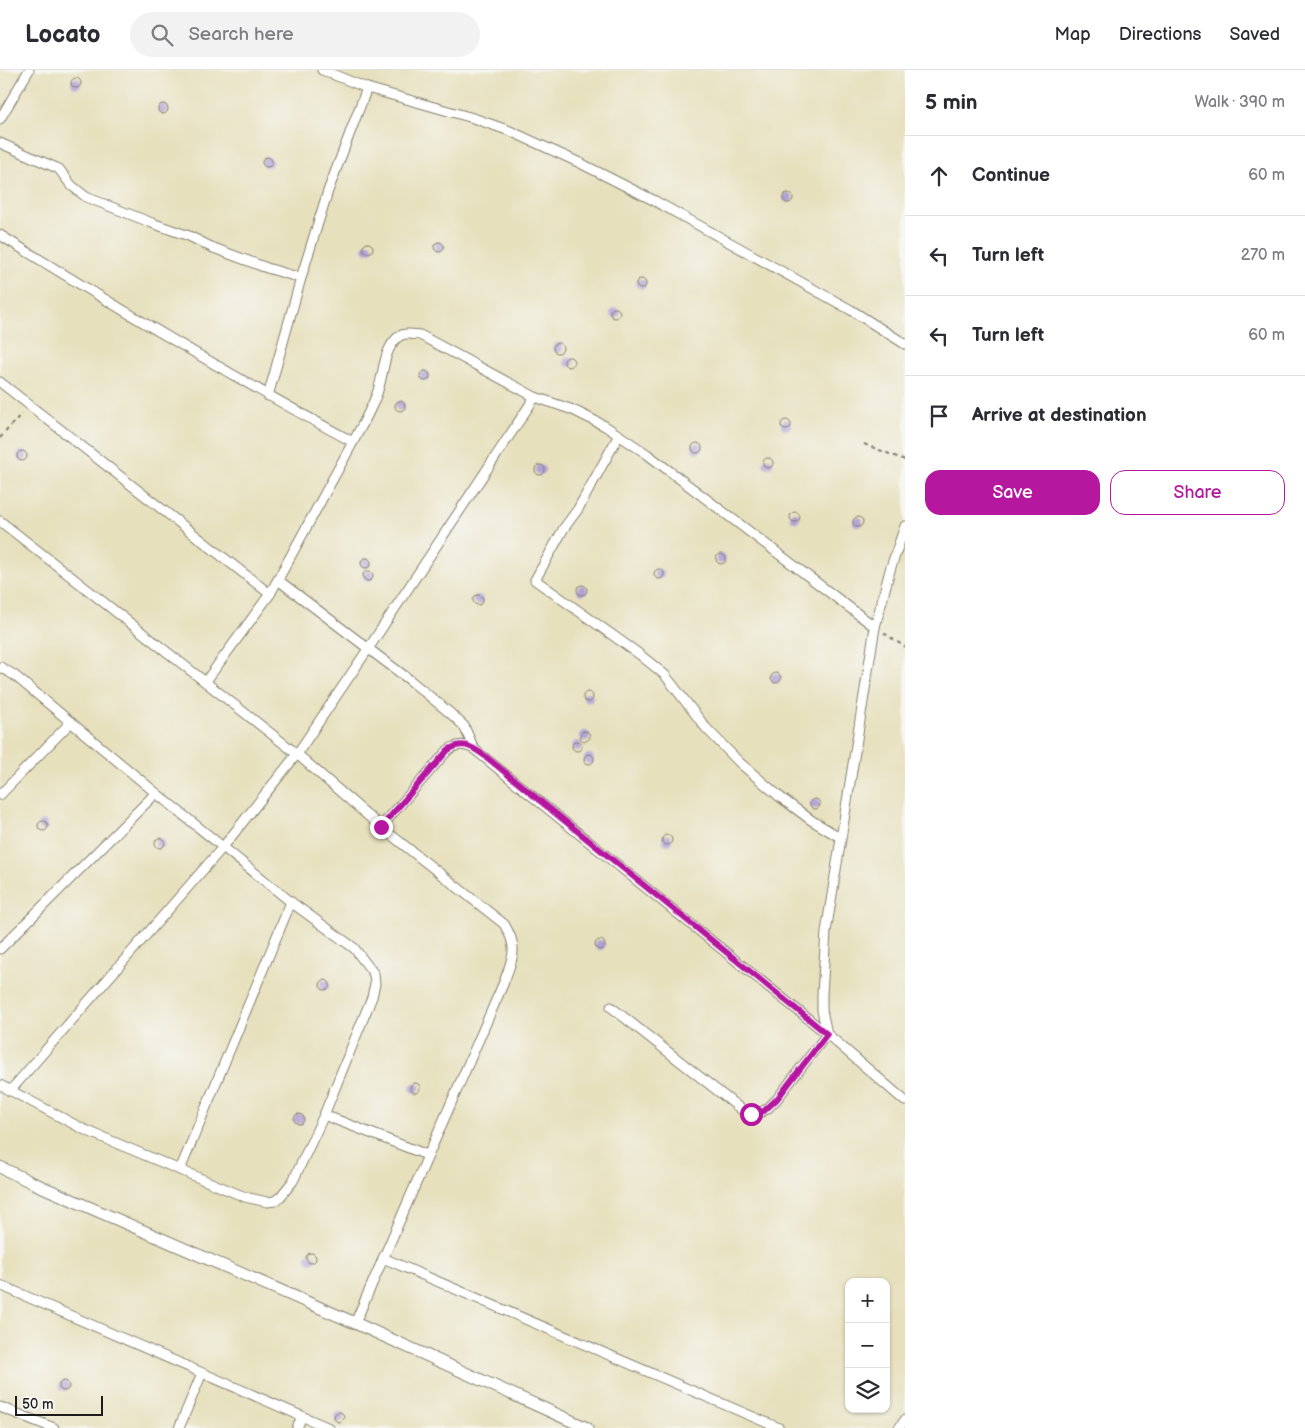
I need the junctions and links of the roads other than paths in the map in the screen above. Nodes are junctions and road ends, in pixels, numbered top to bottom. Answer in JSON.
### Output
{"nodes":[{"id":1,"x":29,"y":70,"type":"edge"},
{"id":2,"x":322,"y":70,"type":"edge"},
{"id":3,"x":367,"y":88,"type":"junction"},
{"id":4,"x":0,"y":119,"type":"edge"},
{"id":5,"x":0,"y":143,"type":"edge"},
{"id":6,"x":0,"y":235,"type":"edge"},
{"id":7,"x":301,"y":278,"type":"junction"},
{"id":8,"x":905,"y":344,"type":"edge"},
{"id":9,"x":0,"y":382,"type":"edge"},
{"id":10,"x":268,"y":396,"type":"junction"},
{"id":11,"x":534,"y":396,"type":"junction"},
{"id":12,"x":619,"y":435,"type":"junction"},
{"id":13,"x":354,"y":442,"type":"junction"},
{"id":14,"x":0,"y":521,"type":"edge"},
{"id":15,"x":905,"y":526,"type":"edge"},
{"id":16,"x":278,"y":580,"type":"junction"},
{"id":17,"x":270,"y":594,"type":"junction"},
{"id":18,"x":875,"y":626,"type":"junction"},
{"id":19,"x":368,"y":649,"type":"junction"},
{"id":20,"x":0,"y":667,"type":"edge"},
{"id":21,"x":206,"y":681,"type":"junction"},
{"id":22,"x":71,"y":722,"type":"junction"},
{"id":23,"x":474,"y":749,"type":"junction"},
{"id":24,"x":297,"y":754,"type":"junction"},
{"id":25,"x":156,"y":793,"type":"junction"},
{"id":26,"x":0,"y":795,"type":"edge"},
{"id":27,"x":381,"y":827,"type":"junction"},
{"id":28,"x":841,"y":838,"type":"junction"},
{"id":29,"x":223,"y":847,"type":"junction"},
{"id":30,"x":291,"y":902,"type":"junction"},
{"id":31,"x":0,"y":949,"type":"edge"},
{"id":32,"x":611,"y":1007,"type":"dead end"},
{"id":33,"x":827,"y":1034,"type":"junction"},
{"id":34,"x":0,"y":1085,"type":"edge"},
{"id":35,"x":10,"y":1091,"type":"junction"},
{"id":36,"x":905,"y":1101,"type":"edge"},
{"id":37,"x":324,"y":1115,"type":"junction"},
{"id":38,"x":427,"y":1156,"type":"junction"},
{"id":39,"x":0,"y":1167,"type":"edge"},
{"id":40,"x":180,"y":1170,"type":"junction"},
{"id":41,"x":383,"y":1258,"type":"junction"},
{"id":42,"x":0,"y":1285,"type":"edge"},
{"id":43,"x":355,"y":1323,"type":"junction"},
{"id":44,"x":202,"y":1373,"type":"junction"},
{"id":45,"x":0,"y":1407,"type":"edge"},
{"id":46,"x":302,"y":1416,"type":"junction"},
{"id":47,"x":905,"y":1420,"type":"edge"},
{"id":48,"x":54,"y":1428,"type":"edge"},
{"id":49,"x":178,"y":1428,"type":"edge"},
{"id":50,"x":297,"y":1428,"type":"edge"},
{"id":51,"x":329,"y":1428,"type":"edge"},
{"id":52,"x":587,"y":1428,"type":"edge"},
{"id":53,"x":779,"y":1428,"type":"edge"},
{"id":54,"x":900,"y":1428,"type":"edge"}],
"edges":[{"from":1,"to":4,"type":"street"},
{"from":2,"to":3,"type":"street"},
{"from":3,"to":7,"type":"street"},
{"from":3,"to":8,"type":"street"},
{"from":5,"to":7,"type":"street"},
{"from":6,"to":10,"type":"street"},
{"from":7,"to":10,"type":"street"},
{"from":9,"to":17,"type":"street"},
{"from":10,"to":13,"type":"street"},
{"from":11,"to":12,"type":"street"},
{"from":11,"to":13,"type":"street"},
{"from":11,"to":19,"type":"street"},
{"from":12,"to":18,"type":"street"},
{"from":12,"to":28,"type":"street"},
{"from":13,"to":16,"type":"street"},
{"from":14,"to":21,"type":"street"},
{"from":15,"to":18,"type":"street"},
{"from":16,"to":17,"type":"street"},
{"from":16,"to":19,"type":"street"},
{"from":17,"to":21,"type":"street"},
{"from":18,"to":28,"type":"street"},
{"from":19,"to":23,"type":"street"},
{"from":19,"to":24,"type":"street"},
{"from":20,"to":22,"type":"street"},
{"from":21,"to":24,"type":"street"},
{"from":22,"to":25,"type":"street"},
{"from":22,"to":26,"type":"street"},
{"from":23,"to":27,"type":"street"},
{"from":23,"to":33,"type":"street"},
{"from":24,"to":27,"type":"street"},
{"from":24,"to":29,"type":"street"},
{"from":25,"to":29,"type":"street"},
{"from":25,"to":31,"type":"street"},
{"from":27,"to":38,"type":"street"},
{"from":28,"to":33,"type":"street"},
{"from":29,"to":30,"type":"street"},
{"from":29,"to":35,"type":"street"},
{"from":30,"to":37,"type":"street"},
{"from":30,"to":40,"type":"street"},
{"from":32,"to":33,"type":"street"},
{"from":33,"to":36,"type":"street"},
{"from":34,"to":35,"type":"street"},
{"from":35,"to":40,"type":"street"},
{"from":37,"to":38,"type":"street"},
{"from":37,"to":40,"type":"street"},
{"from":38,"to":41,"type":"street"},
{"from":39,"to":43,"type":"street"},
{"from":41,"to":43,"type":"street"},
{"from":41,"to":53,"type":"street"},
{"from":42,"to":44,"type":"street"},
{"from":43,"to":52,"type":"street"},
{"from":44,"to":46,"type":"street"},
{"from":44,"to":49,"type":"street"},
{"from":45,"to":48,"type":"street"},
{"from":46,"to":50,"type":"street"},
{"from":46,"to":51,"type":"street"},
{"from":47,"to":54,"type":"street"}]}
